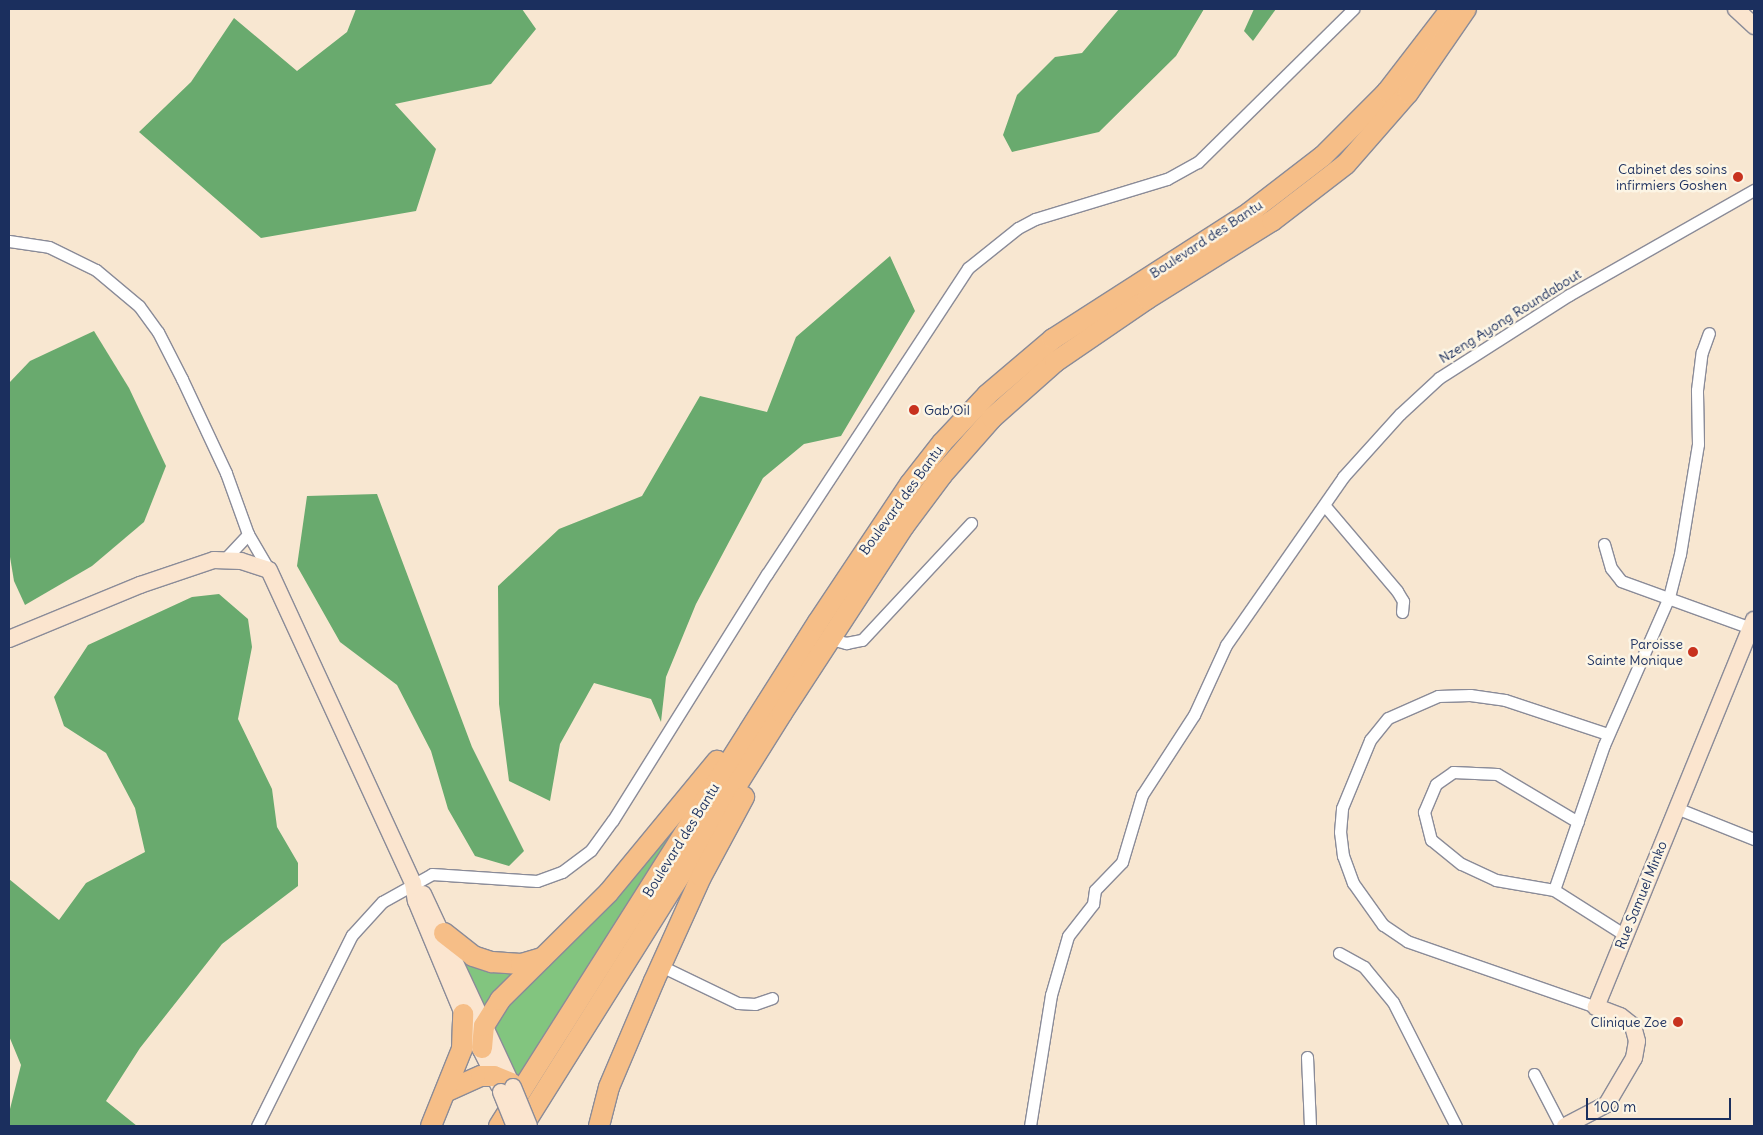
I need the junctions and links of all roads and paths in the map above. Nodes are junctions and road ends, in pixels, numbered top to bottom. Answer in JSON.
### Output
{"nodes":[{"id":1,"x":1353,"y":9,"type":"edge"},
{"id":2,"x":1438,"y":9,"type":"edge"},
{"id":3,"x":1451,"y":9,"type":"edge"},
{"id":4,"x":1466,"y":9,"type":"edge"},
{"id":5,"x":1482,"y":9,"type":"edge"},
{"id":6,"x":1736,"y":9,"type":"edge"},
{"id":7,"x":1754,"y":26,"type":"edge"},
{"id":8,"x":1332,"y":148,"type":"junction"},
{"id":9,"x":1346,"y":164,"type":"junction"},
{"id":10,"x":1754,"y":190,"type":"edge"},
{"id":11,"x":9,"y":241,"type":"edge"},
{"id":12,"x":1709,"y":333,"type":"dead end"},
{"id":13,"x":1325,"y":506,"type":"junction"},
{"id":14,"x":971,"y":523,"type":"dead end"},
{"id":15,"x":248,"y":534,"type":"junction"},
{"id":16,"x":1604,"y":544,"type":"dead end"},
{"id":17,"x":224,"y":559,"type":"junction"},
{"id":18,"x":269,"y":570,"type":"junction"},
{"id":19,"x":1669,"y":597,"type":"junction"},
{"id":20,"x":1402,"y":612,"type":"dead end"},
{"id":21,"x":818,"y":622,"type":"junction"},
{"id":22,"x":1752,"y":624,"type":"edge"},
{"id":23,"x":9,"y":640,"type":"edge"},
{"id":24,"x":831,"y":640,"type":"junction"},
{"id":25,"x":806,"y":676,"type":"junction"},
{"id":26,"x":1608,"y":734,"type":"junction"},
{"id":27,"x":1676,"y":808,"type":"junction"},
{"id":28,"x":1578,"y":822,"type":"junction"},
{"id":29,"x":1754,"y":838,"type":"edge"},
{"id":30,"x":413,"y":883,"type":"junction"},
{"id":31,"x":1554,"y":890,"type":"junction"},
{"id":32,"x":444,"y":933,"type":"junction"},
{"id":33,"x":1625,"y":935,"type":"junction"},
{"id":34,"x":1339,"y":953,"type":"dead end"},
{"id":35,"x":542,"y":958,"type":"junction"},
{"id":36,"x":660,"y":966,"type":"junction"},
{"id":37,"x":772,"y":998,"type":"dead end"},
{"id":38,"x":1596,"y":1007,"type":"junction"},
{"id":39,"x":463,"y":1014,"type":"junction"},
{"id":40,"x":484,"y":1026,"type":"junction"},
{"id":41,"x":482,"y":1048,"type":"junction"},
{"id":42,"x":1307,"y":1057,"type":"dead end"},
{"id":43,"x":1534,"y":1074,"type":"dead end"},
{"id":44,"x":505,"y":1085,"type":"junction"},
{"id":45,"x":447,"y":1091,"type":"junction"},
{"id":46,"x":257,"y":1126,"type":"edge"},
{"id":47,"x":431,"y":1126,"type":"edge"},
{"id":48,"x":499,"y":1126,"type":"edge"},
{"id":49,"x":515,"y":1126,"type":"edge"},
{"id":50,"x":523,"y":1126,"type":"edge"},
{"id":51,"x":529,"y":1126,"type":"edge"},
{"id":52,"x":599,"y":1126,"type":"edge"},
{"id":53,"x":1030,"y":1126,"type":"edge"},
{"id":54,"x":1310,"y":1126,"type":"edge"},
{"id":55,"x":1456,"y":1126,"type":"edge"},
{"id":56,"x":1563,"y":1126,"type":"edge"}],
"edges":[{"from":1,"to":30,"type":"street"},
{"from":2,"to":8,"type":"highway"},
{"from":3,"to":8,"type":"highway","name":"Boulevard des Bantu"},
{"from":4,"to":9,"type":"highway","name":"Boulevard des Bantu"},
{"from":5,"to":9,"type":"highway"},
{"from":6,"to":7,"type":"street"},
{"from":8,"to":21,"type":"highway","name":"Boulevard des Bantu"},
{"from":9,"to":24,"type":"highway","name":"Boulevard des Bantu"},
{"from":10,"to":13,"type":"street","name":"Nzeng Ayong Roundabout"},
{"from":11,"to":15,"type":"street"},
{"from":12,"to":19,"type":"street"},
{"from":13,"to":20,"type":"street"},
{"from":13,"to":53,"type":"street","name":"Nzeng Ayong Roundabout"},
{"from":14,"to":24,"type":"street"},
{"from":15,"to":17,"type":"street"},
{"from":15,"to":18,"type":"street"},
{"from":16,"to":19,"type":"street"},
{"from":17,"to":18,"type":"street"},
{"from":17,"to":23,"type":"street"},
{"from":18,"to":30,"type":"street"},
{"from":19,"to":22,"type":"street"},
{"from":19,"to":26,"type":"street"},
{"from":21,"to":35,"type":"highway"},
{"from":21,"to":48,"type":"highway","name":"Boulevard des Bantu"},
{"from":22,"to":27,"type":"street","name":"Rue Samuel Minko"},
{"from":24,"to":25,"type":"highway","name":"Boulevard des Bantu"},
{"from":25,"to":36,"type":"highway"},
{"from":25,"to":50,"type":"highway","name":"Boulevard des Bantu"},
{"from":26,"to":28,"type":"street"},
{"from":26,"to":38,"type":"street"},
{"from":27,"to":29,"type":"street"},
{"from":27,"to":33,"type":"street","name":"Rue Samuel Minko"},
{"from":28,"to":31,"type":"street"},
{"from":28,"to":31,"type":"street"},
{"from":30,"to":32,"type":"street"},
{"from":30,"to":39,"type":"street"},
{"from":30,"to":46,"type":"street"},
{"from":31,"to":33,"type":"street"},
{"from":32,"to":35,"type":"highway"},
{"from":32,"to":40,"type":"street"},
{"from":33,"to":38,"type":"street","name":"Rue Samuel Minko"},
{"from":34,"to":55,"type":"street"},
{"from":35,"to":40,"type":"highway"},
{"from":36,"to":37,"type":"street"},
{"from":36,"to":52,"type":"highway"},
{"from":38,"to":56,"type":"street"},
{"from":39,"to":41,"type":"street"},
{"from":39,"to":45,"type":"highway"},
{"from":40,"to":41,"type":"highway"},
{"from":40,"to":44,"type":"street"},
{"from":41,"to":44,"type":"street"},
{"from":42,"to":54,"type":"street"},
{"from":43,"to":56,"type":"street"},
{"from":44,"to":45,"type":"highway"},
{"from":44,"to":49,"type":"street","bridge":true},
{"from":44,"to":51,"type":"street","bridge":true},
{"from":45,"to":47,"type":"highway"}]}
